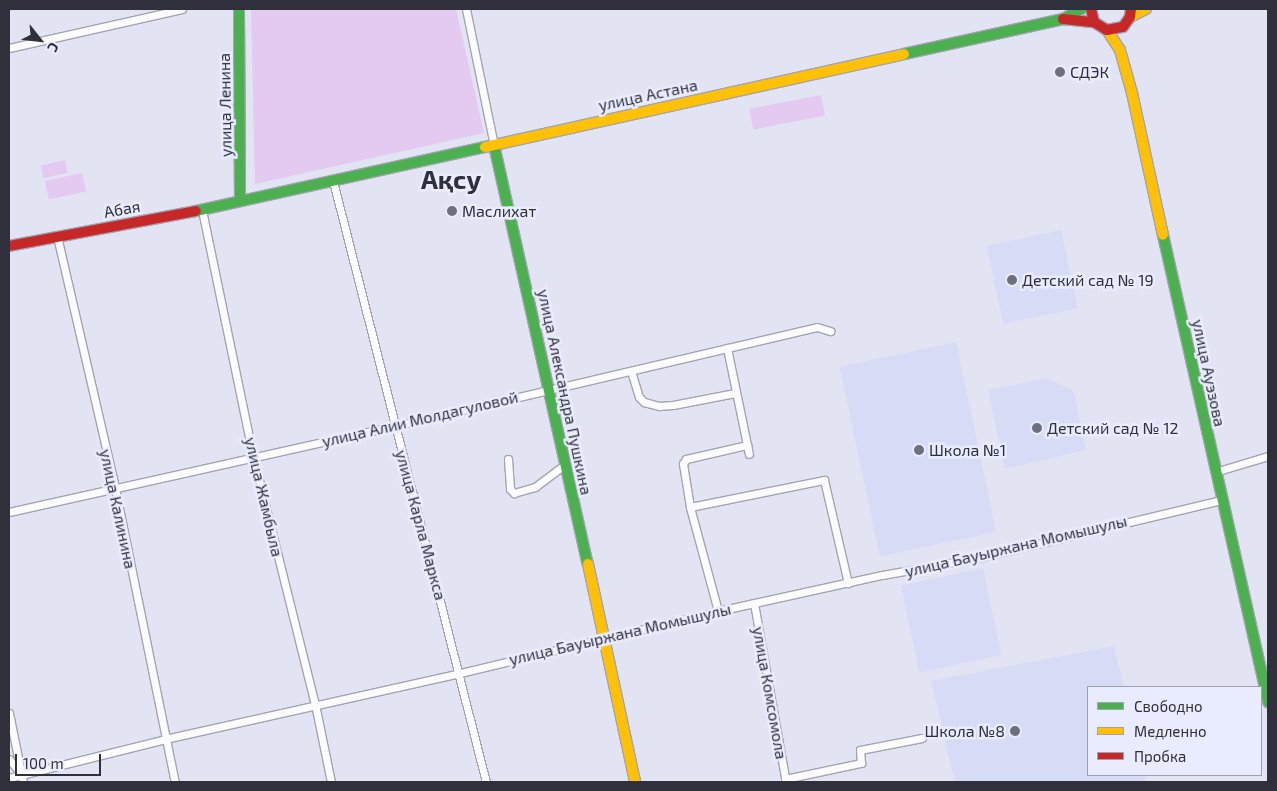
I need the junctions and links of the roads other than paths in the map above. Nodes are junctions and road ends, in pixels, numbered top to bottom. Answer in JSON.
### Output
{"nodes":[{"id":1,"x":182,"y":9,"type":"edge"},
{"id":2,"x":239,"y":9,"type":"edge"},
{"id":3,"x":466,"y":9,"type":"edge"},
{"id":4,"x":1081,"y":9,"type":"edge"},
{"id":5,"x":1091,"y":9,"type":"edge"},
{"id":6,"x":1146,"y":9,"type":"edge"},
{"id":7,"x":1131,"y":13,"type":"edge"},
{"id":8,"x":1063,"y":19,"type":"junction"},
{"id":9,"x":1094,"y":22,"type":"junction"},
{"id":10,"x":1123,"y":27,"type":"junction"},
{"id":11,"x":1107,"y":30,"type":"junction"},
{"id":12,"x":9,"y":48,"type":"edge"},
{"id":13,"x":1120,"y":50,"type":"junction"},
{"id":14,"x":494,"y":145,"type":"junction"},
{"id":15,"x":333,"y":182,"type":"junction"},
{"id":16,"x":240,"y":201,"type":"junction"},
{"id":17,"x":202,"y":210,"type":"junction"},
{"id":18,"x":57,"y":236,"type":"junction"},
{"id":19,"x":9,"y":246,"type":"edge"},
{"id":20,"x":830,"y":331,"type":"dead end"},
{"id":21,"x":727,"y":348,"type":"junction"},
{"id":22,"x":631,"y":371,"type":"junction"},
{"id":23,"x":550,"y":390,"type":"junction"},
{"id":24,"x":735,"y":393,"type":"junction"},
{"id":25,"x":395,"y":426,"type":"junction"},
{"id":26,"x":747,"y":445,"type":"junction"},
{"id":27,"x":748,"y":454,"type":"dead end"},
{"id":28,"x":253,"y":456,"type":"junction"},
{"id":29,"x":1268,"y":456,"type":"edge"},
{"id":30,"x":508,"y":458,"type":"dead end"},
{"id":31,"x":565,"y":464,"type":"junction"},
{"id":32,"x":1215,"y":472,"type":"junction"},
{"id":33,"x":115,"y":488,"type":"junction"},
{"id":34,"x":1221,"y":500,"type":"junction"},
{"id":35,"x":690,"y":507,"type":"junction"},
{"id":36,"x":9,"y":512,"type":"edge"},
{"id":37,"x":848,"y":583,"type":"junction"},
{"id":38,"x":754,"y":603,"type":"junction"},
{"id":39,"x":718,"y":611,"type":"junction"},
{"id":40,"x":603,"y":637,"type":"junction"},
{"id":41,"x":460,"y":673,"type":"junction"},
{"id":42,"x":1268,"y":702,"type":"edge"},
{"id":43,"x":315,"y":704,"type":"junction"},
{"id":44,"x":9,"y":713,"type":"edge"},
{"id":45,"x":922,"y":738,"type":"dead end"},
{"id":46,"x":165,"y":739,"type":"junction"},
{"id":47,"x":9,"y":759,"type":"edge"},
{"id":48,"x":9,"y":778,"type":"edge"},
{"id":49,"x":22,"y":778,"type":"edge"},
{"id":50,"x":785,"y":781,"type":"edge"},
{"id":51,"x":175,"y":782,"type":"edge"},
{"id":52,"x":331,"y":782,"type":"edge"},
{"id":53,"x":486,"y":782,"type":"edge"},
{"id":54,"x":635,"y":782,"type":"edge"}],
"edges":[{"from":1,"to":12,"type":"street"},
{"from":2,"to":16,"type":"street","name":"улица Ленина"},
{"from":3,"to":14,"type":"street","name":"улица Александра Пушкина"},
{"from":4,"to":8,"type":"street"},
{"from":5,"to":9,"type":"street"},
{"from":6,"to":7,"type":"street"},
{"from":7,"to":10,"type":"street"},
{"from":8,"to":9,"type":"street"},
{"from":8,"to":14,"type":"street","name":"улица Астана"},
{"from":9,"to":11,"type":"street"},
{"from":10,"to":11,"type":"street"},
{"from":10,"to":13,"type":"street"},
{"from":11,"to":13,"type":"street"},
{"from":13,"to":32,"type":"street","name":"улица Ауэзова"},
{"from":14,"to":15,"type":"street","name":"улица Астана"},
{"from":14,"to":23,"type":"street","name":"улица Александра Пушкина"},
{"from":15,"to":16,"type":"street","name":"улица Астана"},
{"from":15,"to":25,"type":"street","name":"улица Карла Маркса"},
{"from":16,"to":17,"type":"street","name":"Абая"},
{"from":17,"to":18,"type":"street","name":"Абая"},
{"from":17,"to":28,"type":"street","name":"улица Жамбыла"},
{"from":18,"to":19,"type":"street","name":"Абая"},
{"from":18,"to":33,"type":"street","name":"улица Калинина"},
{"from":20,"to":21,"type":"street","name":"улица Алии Молдагуловой"},
{"from":21,"to":22,"type":"street","name":"улица Алии Молдагуловой"},
{"from":21,"to":24,"type":"street"},
{"from":22,"to":23,"type":"street","name":"улица Алии Молдагуловой"},
{"from":22,"to":24,"type":"street"},
{"from":23,"to":25,"type":"street","name":"улица Алии Молдагуловой"},
{"from":23,"to":31,"type":"street","name":"улица Александра Пушкина"},
{"from":24,"to":26,"type":"street"},
{"from":25,"to":28,"type":"street","name":"улица Алии Молдагуловой"},
{"from":25,"to":41,"type":"street","name":"улица Карла Маркса"},
{"from":26,"to":27,"type":"street"},
{"from":26,"to":35,"type":"street"},
{"from":28,"to":33,"type":"street","name":"улица Алии Молдагуловой"},
{"from":28,"to":43,"type":"street","name":"улица Жамбыла"},
{"from":29,"to":32,"type":"street"},
{"from":30,"to":31,"type":"street"},
{"from":31,"to":40,"type":"street","name":"улица Александра Пушкина"},
{"from":32,"to":34,"type":"street","name":"улица Ауэзова"},
{"from":33,"to":36,"type":"street","name":"улица Алии Молдагуловой"},
{"from":33,"to":46,"type":"street","name":"улица Калинина"},
{"from":34,"to":37,"type":"street","name":"улица Бауыржана Момышулы"},
{"from":34,"to":42,"type":"street","name":"улица Ауэзова"},
{"from":35,"to":37,"type":"street"},
{"from":35,"to":39,"type":"street"},
{"from":37,"to":38,"type":"street","name":"улица Бауыржана Момышулы"},
{"from":38,"to":39,"type":"street","name":"улица Бауыржана Момышулы"},
{"from":38,"to":50,"type":"street","name":"улица Комсомола"},
{"from":39,"to":40,"type":"street","name":"улица Бауыржана Момышулы"},
{"from":40,"to":41,"type":"street","name":"улица Бауыржана Момышулы"},
{"from":40,"to":54,"type":"street","name":"улица Александра Пушкина"},
{"from":41,"to":43,"type":"street","name":"улица Бауыржана Момышулы"},
{"from":41,"to":53,"type":"street","name":"улица Карла Маркса"},
{"from":43,"to":46,"type":"street","name":"улица Бауыржана Момышулы"},
{"from":43,"to":52,"type":"street","name":"улица Жамбыла"},
{"from":44,"to":49,"type":"street"},
{"from":45,"to":50,"type":"street"},
{"from":46,"to":49,"type":"street","name":"улица Бауыржана Момышулы"},
{"from":46,"to":51,"type":"street","name":"улица Калинина"},
{"from":47,"to":49,"type":"street"},
{"from":48,"to":49,"type":"street","name":"улица Бауыржана Момышулы"}]}
